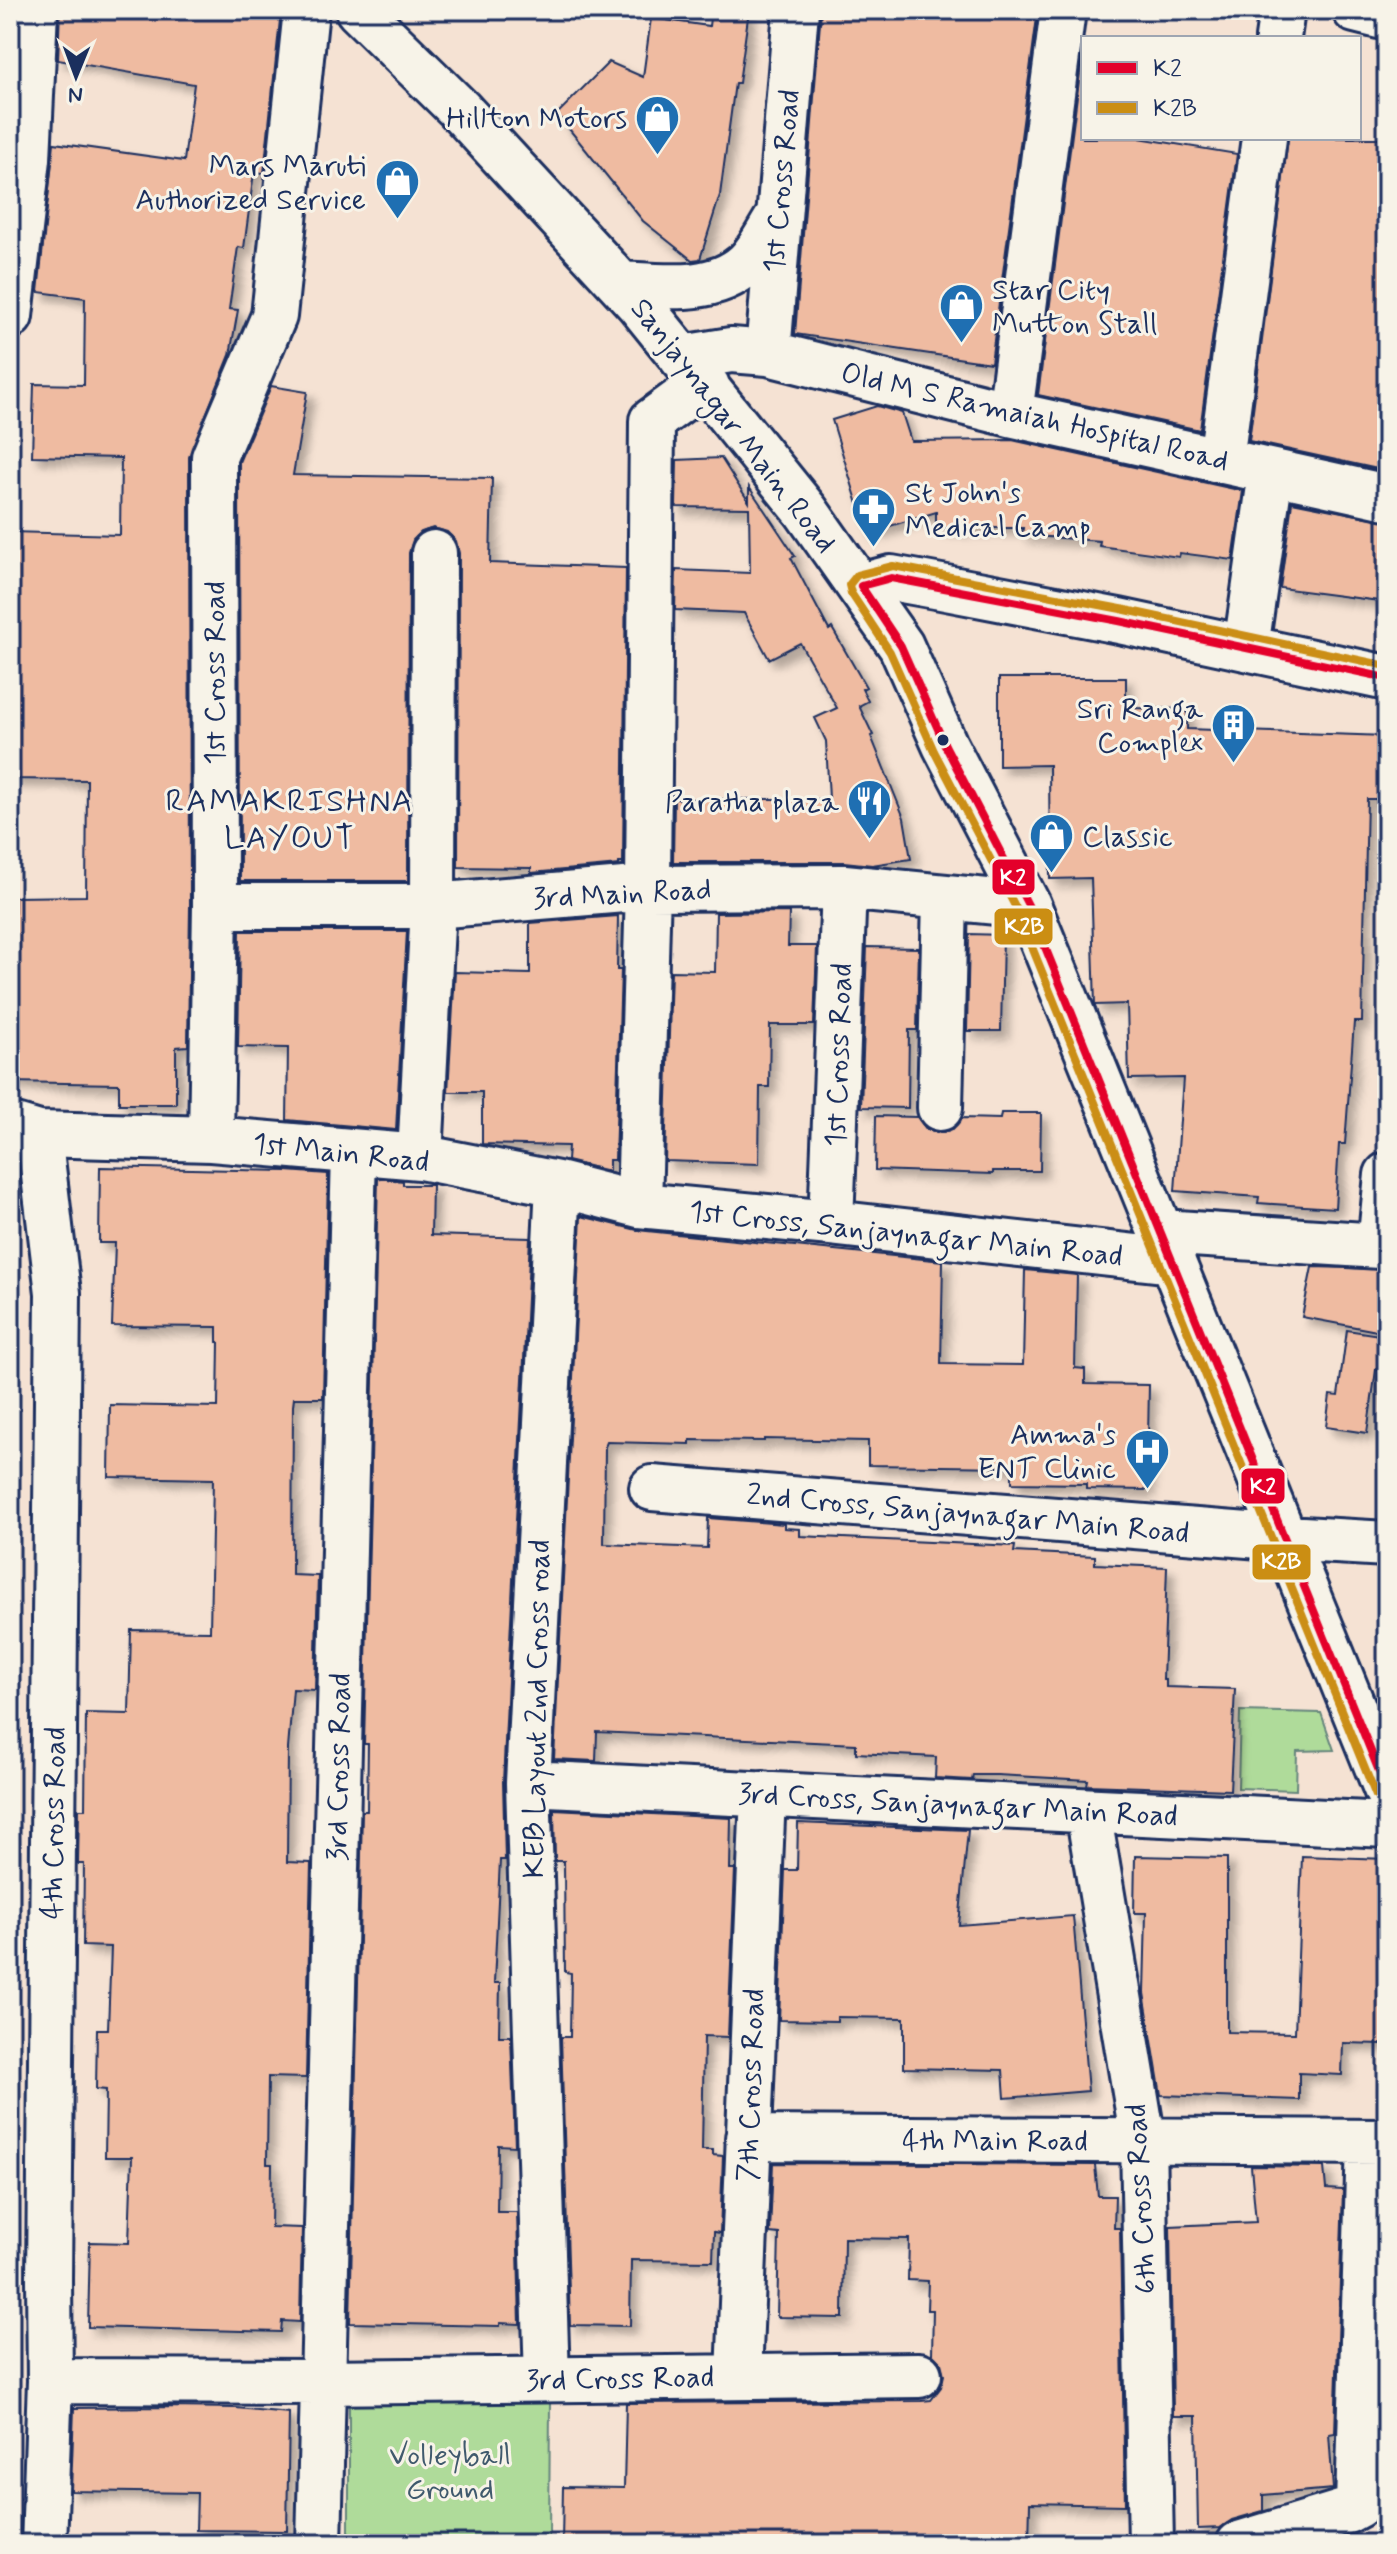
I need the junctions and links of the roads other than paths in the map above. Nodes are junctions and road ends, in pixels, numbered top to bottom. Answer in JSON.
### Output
{"nodes":[{"id":1,"x":35,"y":10,"type":"edge"},
{"id":2,"x":306,"y":10,"type":"edge"},
{"id":3,"x":358,"y":10,"type":"edge"},
{"id":4,"x":796,"y":10,"type":"edge"},
{"id":5,"x":1063,"y":10,"type":"edge"},
{"id":6,"x":1282,"y":10,"type":"edge"},
{"id":7,"x":1355,"y":10,"type":"edge"},
{"id":8,"x":1387,"y":18,"type":"edge"},
{"id":9,"x":1278,"y":36,"type":"edge"},
{"id":10,"x":1264,"y":140,"type":"edge"},
{"id":11,"x":778,"y":217,"type":"junction"},
{"id":12,"x":621,"y":284,"type":"junction"},
{"id":13,"x":10,"y":316,"type":"edge"},
{"id":14,"x":768,"y":353,"type":"junction"},
{"id":15,"x":695,"y":372,"type":"junction"},
{"id":16,"x":1010,"y":414,"type":"junction"},
{"id":17,"x":1221,"y":460,"type":"junction"},
{"id":18,"x":1271,"y":472,"type":"junction"},
{"id":19,"x":1387,"y":497,"type":"edge"},
{"id":20,"x":434,"y":553,"type":"dead end"},
{"id":21,"x":861,"y":586,"type":"junction"},
{"id":22,"x":1246,"y":648,"type":"junction"},
{"id":23,"x":1387,"y":678,"type":"edge"},
{"id":24,"x":844,"y":887,"type":"junction"},
{"id":25,"x":648,"y":888,"type":"junction"},
{"id":26,"x":945,"y":898,"type":"junction"},
{"id":27,"x":1028,"y":905,"type":"junction"},
{"id":28,"x":215,"y":906,"type":"junction"},
{"id":29,"x":433,"y":906,"type":"junction"},
{"id":30,"x":940,"y":1108,"type":"dead end"},
{"id":31,"x":24,"y":1130,"type":"edge"},
{"id":32,"x":211,"y":1139,"type":"junction"},
{"id":33,"x":354,"y":1152,"type":"junction"},
{"id":34,"x":420,"y":1157,"type":"junction"},
{"id":35,"x":1387,"y":1175,"type":"edge"},
{"id":36,"x":558,"y":1184,"type":"junction"},
{"id":37,"x":639,"y":1205,"type":"junction"},
{"id":38,"x":831,"y":1223,"type":"junction"},
{"id":39,"x":1167,"y":1247,"type":"junction"},
{"id":40,"x":652,"y":1488,"type":"dead end"},
{"id":41,"x":1285,"y":1538,"type":"junction"},
{"id":42,"x":1387,"y":1544,"type":"edge"},
{"id":43,"x":528,"y":1783,"type":"junction"},
{"id":44,"x":1387,"y":1791,"type":"edge"},
{"id":45,"x":763,"y":1794,"type":"junction"},
{"id":46,"x":1088,"y":1811,"type":"junction"},
{"id":47,"x":1387,"y":1825,"type":"edge"},
{"id":48,"x":748,"y":2138,"type":"junction"},
{"id":49,"x":1143,"y":2140,"type":"junction"},
{"id":50,"x":1378,"y":2142,"type":"edge"},
{"id":51,"x":919,"y":2375,"type":"dead end"},
{"id":52,"x":739,"y":2376,"type":"junction"},
{"id":53,"x":547,"y":2379,"type":"junction"},
{"id":54,"x":50,"y":2381,"type":"junction"},
{"id":55,"x":322,"y":2382,"type":"junction"},
{"id":56,"x":1370,"y":2505,"type":"edge"},
{"id":57,"x":44,"y":2544,"type":"edge"},
{"id":58,"x":319,"y":2544,"type":"edge"},
{"id":59,"x":1151,"y":2544,"type":"edge"},
{"id":60,"x":1239,"y":2544,"type":"edge"}],
"edges":[{"from":1,"to":13,"type":"street"},
{"from":2,"to":28,"type":"street","name":"1st Cross Road"},
{"from":3,"to":12,"type":"street","name":"Sanjaynagar Main Road"},
{"from":4,"to":11,"type":"street","name":"1st Cross Road"},
{"from":5,"to":16,"type":"street"},
{"from":6,"to":9,"type":"street"},
{"from":7,"to":8,"type":"street"},
{"from":10,"to":17,"type":"street"},
{"from":11,"to":12,"type":"street"},
{"from":11,"to":14,"type":"street","name":"1st Cross Road"},
{"from":12,"to":15,"type":"street","name":"Sanjaynagar Main Road"},
{"from":14,"to":15,"type":"street","name":"Old M S Ramaiah Hospital Road"},
{"from":14,"to":16,"type":"street","name":"Old M S Ramaiah Hospital Road"},
{"from":15,"to":21,"type":"street","name":"Sanjaynagar Main Road"},
{"from":15,"to":25,"type":"street"},
{"from":16,"to":17,"type":"street","name":"Old M S Ramaiah Hospital Road"},
{"from":17,"to":18,"type":"street","name":"Old M S Ramaiah Hospital Road"},
{"from":18,"to":19,"type":"street","name":"Old M S Ramaiah Hospital Road"},
{"from":18,"to":22,"type":"street"},
{"from":20,"to":29,"type":"street"},
{"from":21,"to":22,"type":"street"},
{"from":21,"to":27,"type":"street","name":"Sanjaynagar Main Road"},
{"from":22,"to":23,"type":"street"},
{"from":24,"to":25,"type":"street","name":"3rd Main Road"},
{"from":24,"to":26,"type":"street","name":"3rd Main Road"},
{"from":24,"to":38,"type":"street","name":"1st Cross Road"},
{"from":25,"to":29,"type":"street","name":"3rd Main Road"},
{"from":25,"to":37,"type":"street"},
{"from":26,"to":27,"type":"street","name":"3rd Main Road"},
{"from":26,"to":30,"type":"street"},
{"from":27,"to":39,"type":"street","name":"Sanjaynagar Main Road"},
{"from":28,"to":29,"type":"street","name":"3rd Main Road"},
{"from":28,"to":32,"type":"street","name":"1st Cross Road"},
{"from":29,"to":34,"type":"street"},
{"from":31,"to":32,"type":"street","name":"1st Main Road"},
{"from":31,"to":54,"type":"street","name":"4th Cross Road"},
{"from":32,"to":33,"type":"street","name":"1st Main Road"},
{"from":33,"to":34,"type":"street","name":"1st Main Road"},
{"from":33,"to":55,"type":"street","name":"3rd Cross Road"},
{"from":34,"to":36,"type":"street","name":"1st Main Road"},
{"from":35,"to":39,"type":"street","name":"1st Cross, Sanjaynagar Main Road"},
{"from":36,"to":37,"type":"street","name":"1st Main Road"},
{"from":36,"to":43,"type":"street","name":"KEB Layout 2nd Cross road"},
{"from":37,"to":38,"type":"street","name":"1st Cross, Sanjaynagar Main Road"},
{"from":38,"to":39,"type":"street","name":"1st Cross, Sanjaynagar Main Road"},
{"from":39,"to":41,"type":"street","name":"Sanjaynagar Main Road"},
{"from":40,"to":41,"type":"street","name":"2nd Cross, Sanjaynagar Main Road"},
{"from":41,"to":42,"type":"street","name":"2nd Cross, Sanjaynagar Main Road"},
{"from":41,"to":44,"type":"street","name":"Sanjaynagar Main Road"},
{"from":43,"to":45,"type":"street","name":"3rd Cross, Sanjaynagar Main Road"},
{"from":43,"to":53,"type":"street","name":"KEB Layout 2nd Cross road"},
{"from":45,"to":46,"type":"street","name":"3rd Cross, Sanjaynagar Main Road"},
{"from":45,"to":48,"type":"street","name":"7th Cross Road"},
{"from":46,"to":47,"type":"street","name":"3rd Cross, Sanjaynagar Main Road"},
{"from":46,"to":49,"type":"street","name":"6th Cross Road"},
{"from":48,"to":49,"type":"street","name":"4th Main Road"},
{"from":48,"to":52,"type":"street","name":"7th Cross Road"},
{"from":49,"to":50,"type":"street","name":"4th Main Road"},
{"from":49,"to":59,"type":"street","name":"6th Cross Road"},
{"from":50,"to":56,"type":"street"},
{"from":51,"to":52,"type":"street","name":"3rd Cross Road"},
{"from":52,"to":53,"type":"street","name":"3rd Cross Road"},
{"from":53,"to":55,"type":"street","name":"3rd Cross Road"},
{"from":54,"to":55,"type":"street","name":"3rd Cross Road"},
{"from":54,"to":57,"type":"street","name":"4th Cross Road"},
{"from":55,"to":58,"type":"street","name":"3rd Cross Road"},
{"from":56,"to":60,"type":"street"}]}
